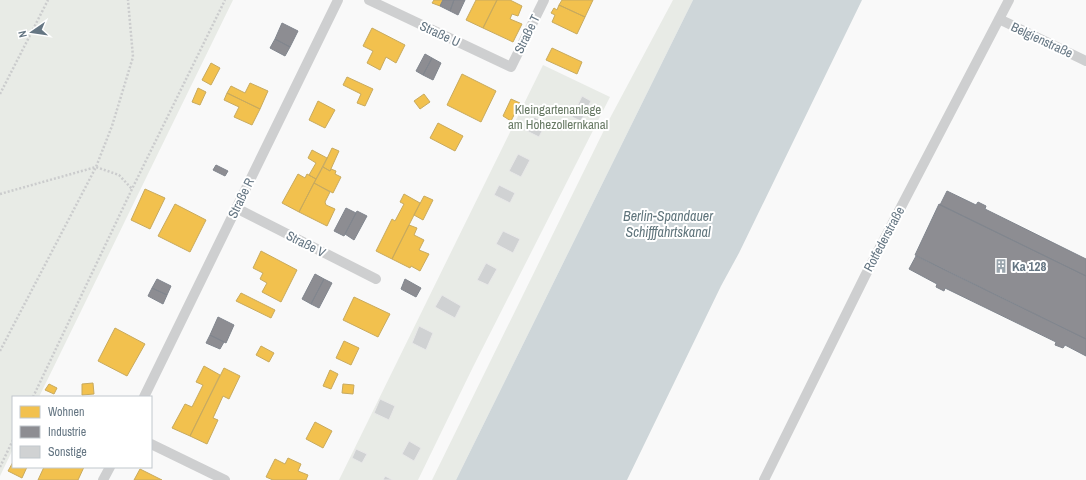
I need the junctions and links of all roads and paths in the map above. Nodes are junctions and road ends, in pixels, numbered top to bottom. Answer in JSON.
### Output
{"nodes":[{"id":1,"x":48,"y":0,"type":"edge"},
{"id":2,"x":128,"y":0,"type":"edge"},
{"id":3,"x":225,"y":0,"type":"edge"},
{"id":4,"x":338,"y":0,"type":"edge"},
{"id":5,"x":368,"y":0,"type":"edge"},
{"id":6,"x":544,"y":0,"type":"edge"},
{"id":7,"x":1008,"y":0,"type":"edge"},
{"id":8,"x":999,"y":19,"type":"junction"},
{"id":9,"x":1086,"y":61,"type":"edge"},
{"id":10,"x":511,"y":67,"type":"joint"},
{"id":11,"x":4,"y":85,"type":"junction"},
{"id":12,"x":0,"y":86,"type":"edge"},
{"id":13,"x":0,"y":94,"type":"edge"},
{"id":14,"x":96,"y":167,"type":"junction"},
{"id":15,"x":132,"y":189,"type":"junction"},
{"id":16,"x":0,"y":194,"type":"edge"},
{"id":17,"x":236,"y":208,"type":"junction"},
{"id":18,"x":376,"y":279,"type":"dead end"},
{"id":19,"x":0,"y":351,"type":"edge"},
{"id":20,"x":33,"y":396,"type":"edge"},
{"id":21,"x":144,"y":396,"type":"edge"},
{"id":22,"x":12,"y":442,"type":"edge"},
{"id":23,"x":152,"y":444,"type":"edge"},
{"id":24,"x":0,"y":467,"type":"edge"},
{"id":25,"x":109,"y":468,"type":"edge"},
{"id":26,"x":103,"y":480,"type":"edge"},
{"id":27,"x":225,"y":480,"type":"edge"},
{"id":28,"x":764,"y":480,"type":"edge"}],
"edges":[{"from":1,"to":11,"type":"path"},
{"from":2,"to":14,"type":"path"},
{"from":3,"to":15,"type":"path"},
{"from":4,"to":17,"type":"lane","name":"Straße R"},
{"from":5,"to":10,"type":"lane","name":"Straße U"},
{"from":6,"to":10,"type":"lane","name":"Straße T"},
{"from":7,"to":8,"type":"lane","name":"Rotfederstraße"},
{"from":8,"to":9,"type":"lane","name":"Belgienstraße"},
{"from":8,"to":28,"type":"lane","name":"Rotfederstraße"},
{"from":11,"to":12,"type":"path"},
{"from":11,"to":13,"type":"path"},
{"from":14,"to":15,"type":"path"},
{"from":14,"to":16,"type":"path"},
{"from":14,"to":19,"type":"path"},
{"from":15,"to":20,"type":"path"},
{"from":17,"to":18,"type":"lane","name":"Straße V"},
{"from":17,"to":21,"type":"lane","name":"Straße R"},
{"from":22,"to":24,"type":"path"},
{"from":23,"to":27,"type":"lane"},
{"from":25,"to":26,"type":"lane"}]}
